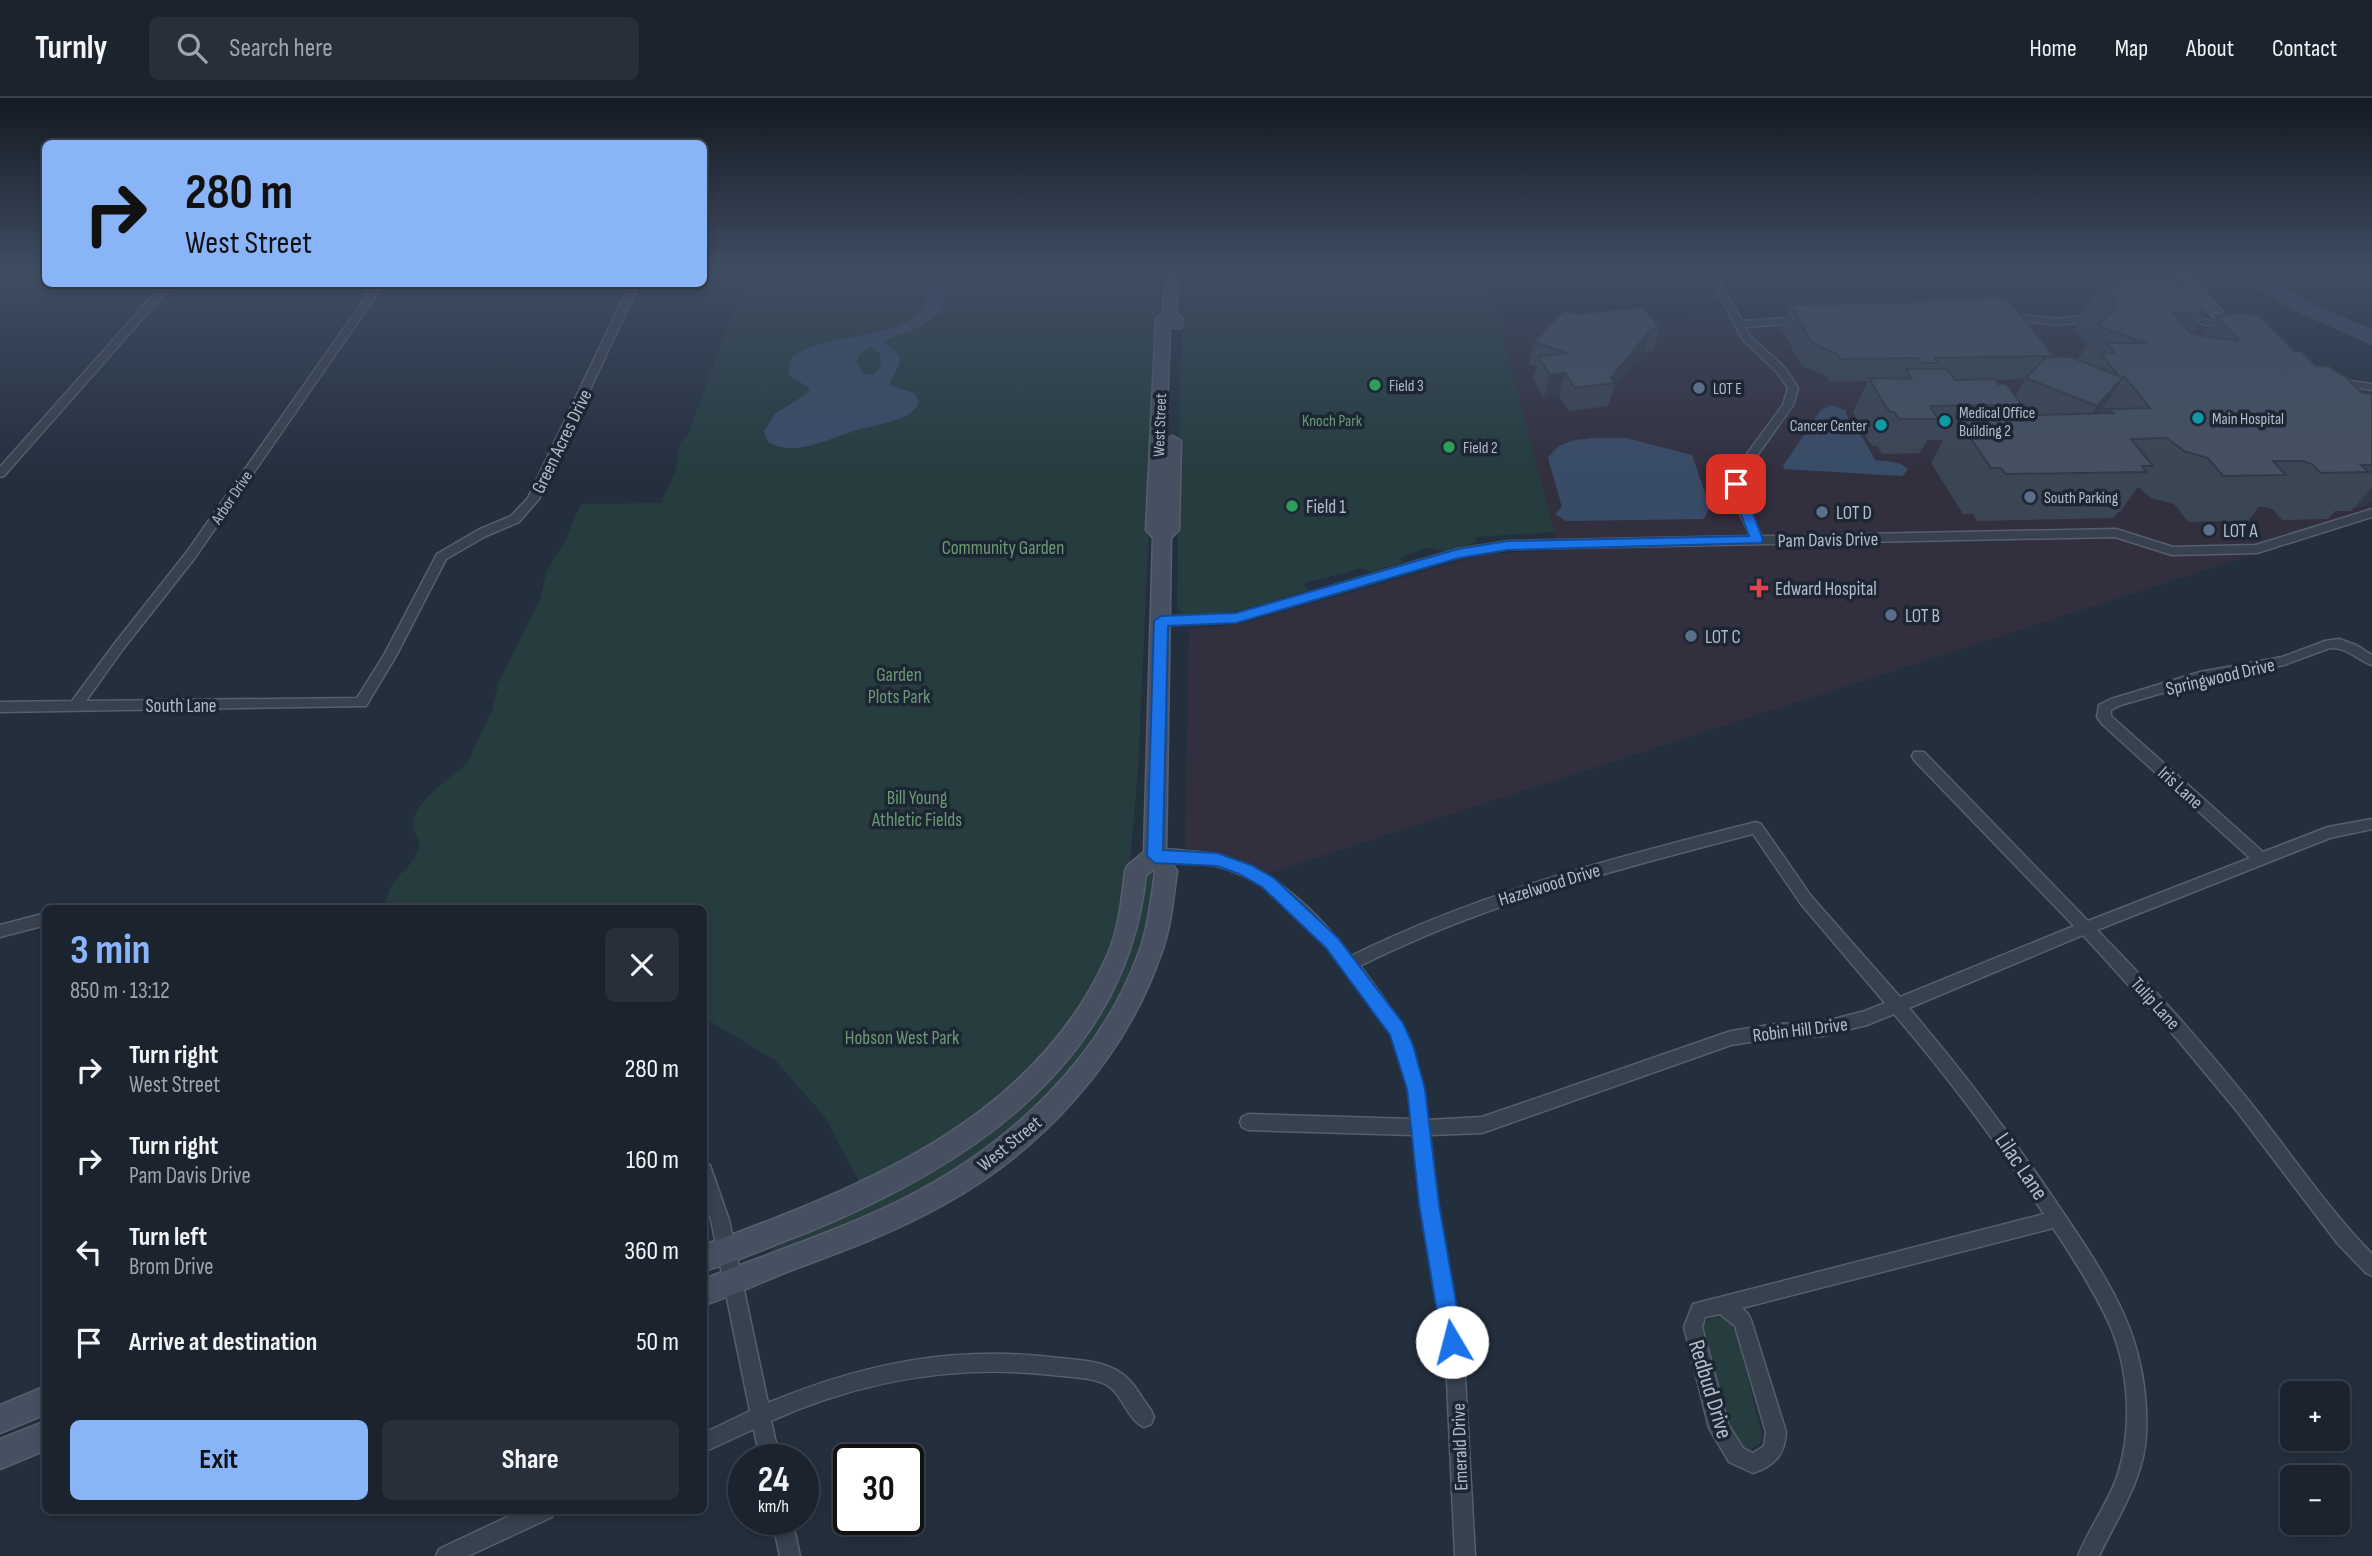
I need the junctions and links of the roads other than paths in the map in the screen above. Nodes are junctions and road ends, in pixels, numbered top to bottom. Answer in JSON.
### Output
{"nodes":[{"id":1,"x":121,"y":337,"type":"edge"},
{"id":2,"x":342,"y":337,"type":"edge"},
{"id":3,"x":610,"y":337,"type":"edge"},
{"id":4,"x":1175,"y":337,"type":"edge"},
{"id":5,"x":1746,"y":337,"type":"edge"},
{"id":6,"x":2238,"y":337,"type":"edge"},
{"id":7,"x":2247,"y":347,"type":"edge"},
{"id":8,"x":2326,"y":382,"type":"edge"},
{"id":9,"x":2372,"y":387,"type":"edge"},
{"id":10,"x":0,"y":474,"type":"edge"},
{"id":11,"x":2372,"y":513,"type":"edge"},
{"id":12,"x":1757,"y":540,"type":"junction"},
{"id":13,"x":1161,"y":621,"type":"junction"},
{"id":14,"x":2372,"y":661,"type":"edge"},
{"id":15,"x":361,"y":703,"type":"joint"},
{"id":16,"x":76,"y":706,"type":"junction"},
{"id":17,"x":0,"y":707,"type":"edge"},
{"id":18,"x":2103,"y":712,"type":"joint"},
{"id":19,"x":1919,"y":756,"type":"dead end"},
{"id":20,"x":2372,"y":824,"type":"edge"},
{"id":21,"x":1756,"y":828,"type":"joint"},
{"id":22,"x":1155,"y":856,"type":"junction"},
{"id":23,"x":2262,"y":860,"type":"junction"},
{"id":24,"x":42,"y":920,"type":"edge"},
{"id":25,"x":2085,"y":928,"type":"junction"},
{"id":26,"x":0,"y":931,"type":"edge"},
{"id":27,"x":1349,"y":964,"type":"junction"},
{"id":28,"x":1897,"y":1005,"type":"junction"},
{"id":29,"x":1248,"y":1122,"type":"dead end"},
{"id":30,"x":1420,"y":1127,"type":"junction"},
{"id":31,"x":707,"y":1180,"type":"edge"},
{"id":32,"x":2057,"y":1219,"type":"junction"},
{"id":33,"x":715,"y":1254,"type":"edge"},
{"id":34,"x":2372,"y":1267,"type":"edge"},
{"id":35,"x":734,"y":1280,"type":"junction"},
{"id":36,"x":707,"y":1291,"type":"edge"},
{"id":37,"x":1723,"y":1305,"type":"junction"},
{"id":38,"x":42,"y":1402,"type":"edge"},
{"id":39,"x":761,"y":1416,"type":"junction"},
{"id":40,"x":1144,"y":1417,"type":"dead end"},
{"id":41,"x":0,"y":1419,"type":"edge"},
{"id":42,"x":42,"y":1437,"type":"edge"},
{"id":43,"x":707,"y":1442,"type":"edge"},
{"id":44,"x":767,"y":1444,"type":"edge"},
{"id":45,"x":0,"y":1454,"type":"edge"},
{"id":46,"x":536,"y":1514,"type":"edge"},
{"id":47,"x":785,"y":1535,"type":"edge"},
{"id":48,"x":446,"y":1556,"type":"edge"},
{"id":49,"x":790,"y":1556,"type":"edge"},
{"id":50,"x":1465,"y":1556,"type":"edge"},
{"id":51,"x":2088,"y":1556,"type":"edge"}],
"edges":[{"from":1,"to":10,"type":"street"},
{"from":2,"to":16,"type":"street","name":"Arbor Drive"},
{"from":3,"to":15,"type":"street","name":"Green Acres Drive"},
{"from":4,"to":13,"type":"street","name":"West Street"},
{"from":5,"to":12,"type":"street"},
{"from":6,"to":7,"type":"street"},
{"from":8,"to":9,"type":"street"},
{"from":11,"to":12,"type":"street","name":"Pam Davis Drive"},
{"from":12,"to":13,"type":"street","name":"Pam Davis Drive"},
{"from":13,"to":22,"type":"street","name":"West Street"},
{"from":14,"to":18,"type":"street","name":"Springwood Drive"},
{"from":15,"to":16,"type":"street","name":"South Lane"},
{"from":16,"to":17,"type":"street","name":"South Lane"},
{"from":18,"to":23,"type":"street","name":"Iris Lane"},
{"from":19,"to":25,"type":"street","name":"Tulip Lane"},
{"from":20,"to":23,"type":"street","name":"Robin Hill Drive"},
{"from":21,"to":27,"type":"street","name":"Hazelwood Drive"},
{"from":21,"to":28,"type":"street","name":"Lilac Lane"},
{"from":22,"to":27,"type":"street","name":"Emerald Drive"},
{"from":22,"to":33,"type":"street","name":"West Street"},
{"from":22,"to":35,"type":"street","name":"West Street"},
{"from":23,"to":25,"type":"street","name":"Robin Hill Drive"},
{"from":24,"to":26,"type":"street"},
{"from":25,"to":28,"type":"street","name":"Robin Hill Drive"},
{"from":25,"to":34,"type":"street","name":"Tulip Lane"},
{"from":27,"to":30,"type":"street","name":"Emerald Drive"},
{"from":28,"to":30,"type":"street","name":"Robin Hill Drive"},
{"from":28,"to":32,"type":"street","name":"Lilac Lane"},
{"from":29,"to":30,"type":"street","name":"Robin Hill Drive"},
{"from":30,"to":50,"type":"street","name":"Emerald Drive"},
{"from":31,"to":33,"type":"street"},
{"from":32,"to":37,"type":"street","name":"Redbud Drive"},
{"from":32,"to":51,"type":"street","name":"Lilac Lane"},
{"from":33,"to":35,"type":"street"},
{"from":35,"to":36,"type":"street","name":"West Street"},
{"from":35,"to":39,"type":"street"},
{"from":37,"to":37,"type":"street","name":"Redbud Drive"},
{"from":38,"to":41,"type":"street"},
{"from":39,"to":40,"type":"street"},
{"from":39,"to":43,"type":"street"},
{"from":39,"to":44,"type":"street"},
{"from":42,"to":45,"type":"street"},
{"from":46,"to":48,"type":"street"},
{"from":47,"to":49,"type":"street"}]}
